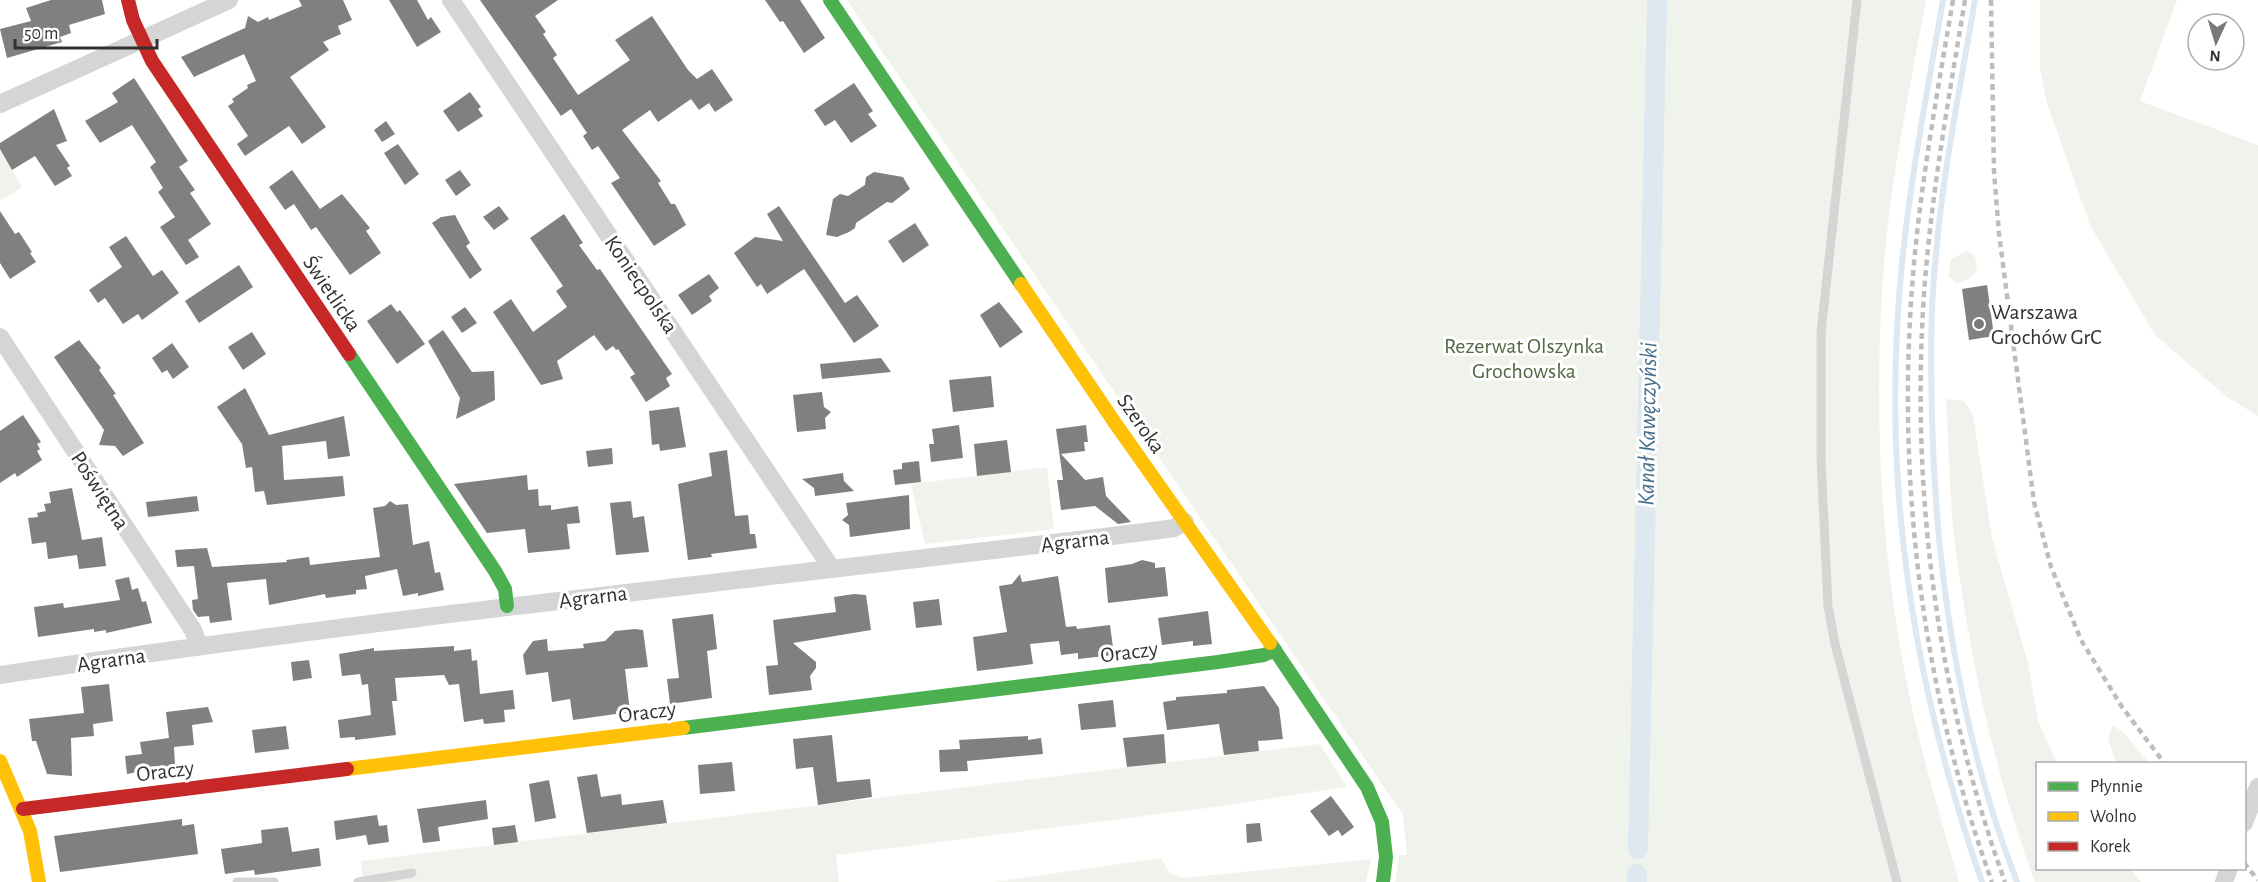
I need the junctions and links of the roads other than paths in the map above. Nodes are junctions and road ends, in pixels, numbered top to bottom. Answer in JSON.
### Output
{"nodes":[{"id":1,"x":128,"y":0,"type":"edge"},
{"id":2,"x":229,"y":0,"type":"edge"},
{"id":3,"x":451,"y":0,"type":"edge"},
{"id":4,"x":830,"y":0,"type":"edge"},
{"id":5,"x":1857,"y":0,"type":"edge"},
{"id":6,"x":142,"y":40,"type":"junction"},
{"id":7,"x":0,"y":104,"type":"edge"},
{"id":8,"x":0,"y":337,"type":"edge"},
{"id":9,"x":1185,"y":522,"type":"junction"},
{"id":10,"x":832,"y":568,"type":"junction"},
{"id":11,"x":507,"y":606,"type":"junction"},
{"id":12,"x":199,"y":646,"type":"junction"},
{"id":13,"x":1275,"y":650,"type":"junction"},
{"id":14,"x":0,"y":675,"type":"edge"},
{"id":15,"x":0,"y":761,"type":"edge"},
{"id":16,"x":2258,"y":787,"type":"edge"},
{"id":17,"x":23,"y":809,"type":"junction"},
{"id":18,"x":2246,"y":818,"type":"edge"},
{"id":19,"x":412,"y":873,"type":"dead end"},
{"id":20,"x":39,"y":882,"type":"edge"},
{"id":21,"x":237,"y":882,"type":"edge"},
{"id":22,"x":274,"y":882,"type":"edge"},
{"id":23,"x":358,"y":882,"type":"edge"},
{"id":24,"x":1383,"y":882,"type":"edge"},
{"id":25,"x":1897,"y":882,"type":"edge"}],
"edges":[{"from":1,"to":6,"type":"street","name":"Świetlicka"},
{"from":2,"to":6,"type":"street"},
{"from":3,"to":10,"type":"street","name":"Koniecpolska"},
{"from":4,"to":9,"type":"street","name":"Szeroka"},
{"from":5,"to":25,"type":"lane"},
{"from":6,"to":7,"type":"street"},
{"from":6,"to":11,"type":"street","name":"Świetlicka"},
{"from":8,"to":12,"type":"street","name":"Poświętna"},
{"from":9,"to":10,"type":"street","name":"Agrarna"},
{"from":9,"to":13,"type":"street","name":"Szeroka"},
{"from":10,"to":11,"type":"street","name":"Agrarna"},
{"from":11,"to":12,"type":"street","name":"Agrarna"},
{"from":12,"to":14,"type":"street","name":"Agrarna"},
{"from":13,"to":17,"type":"street","name":"Oraczy"},
{"from":13,"to":24,"type":"street","name":"Szeroka"},
{"from":15,"to":17,"type":"street"},
{"from":16,"to":18,"type":"street"},
{"from":17,"to":20,"type":"street"},
{"from":19,"to":23,"type":"lane"},
{"from":21,"to":22,"type":"lane"}]}
